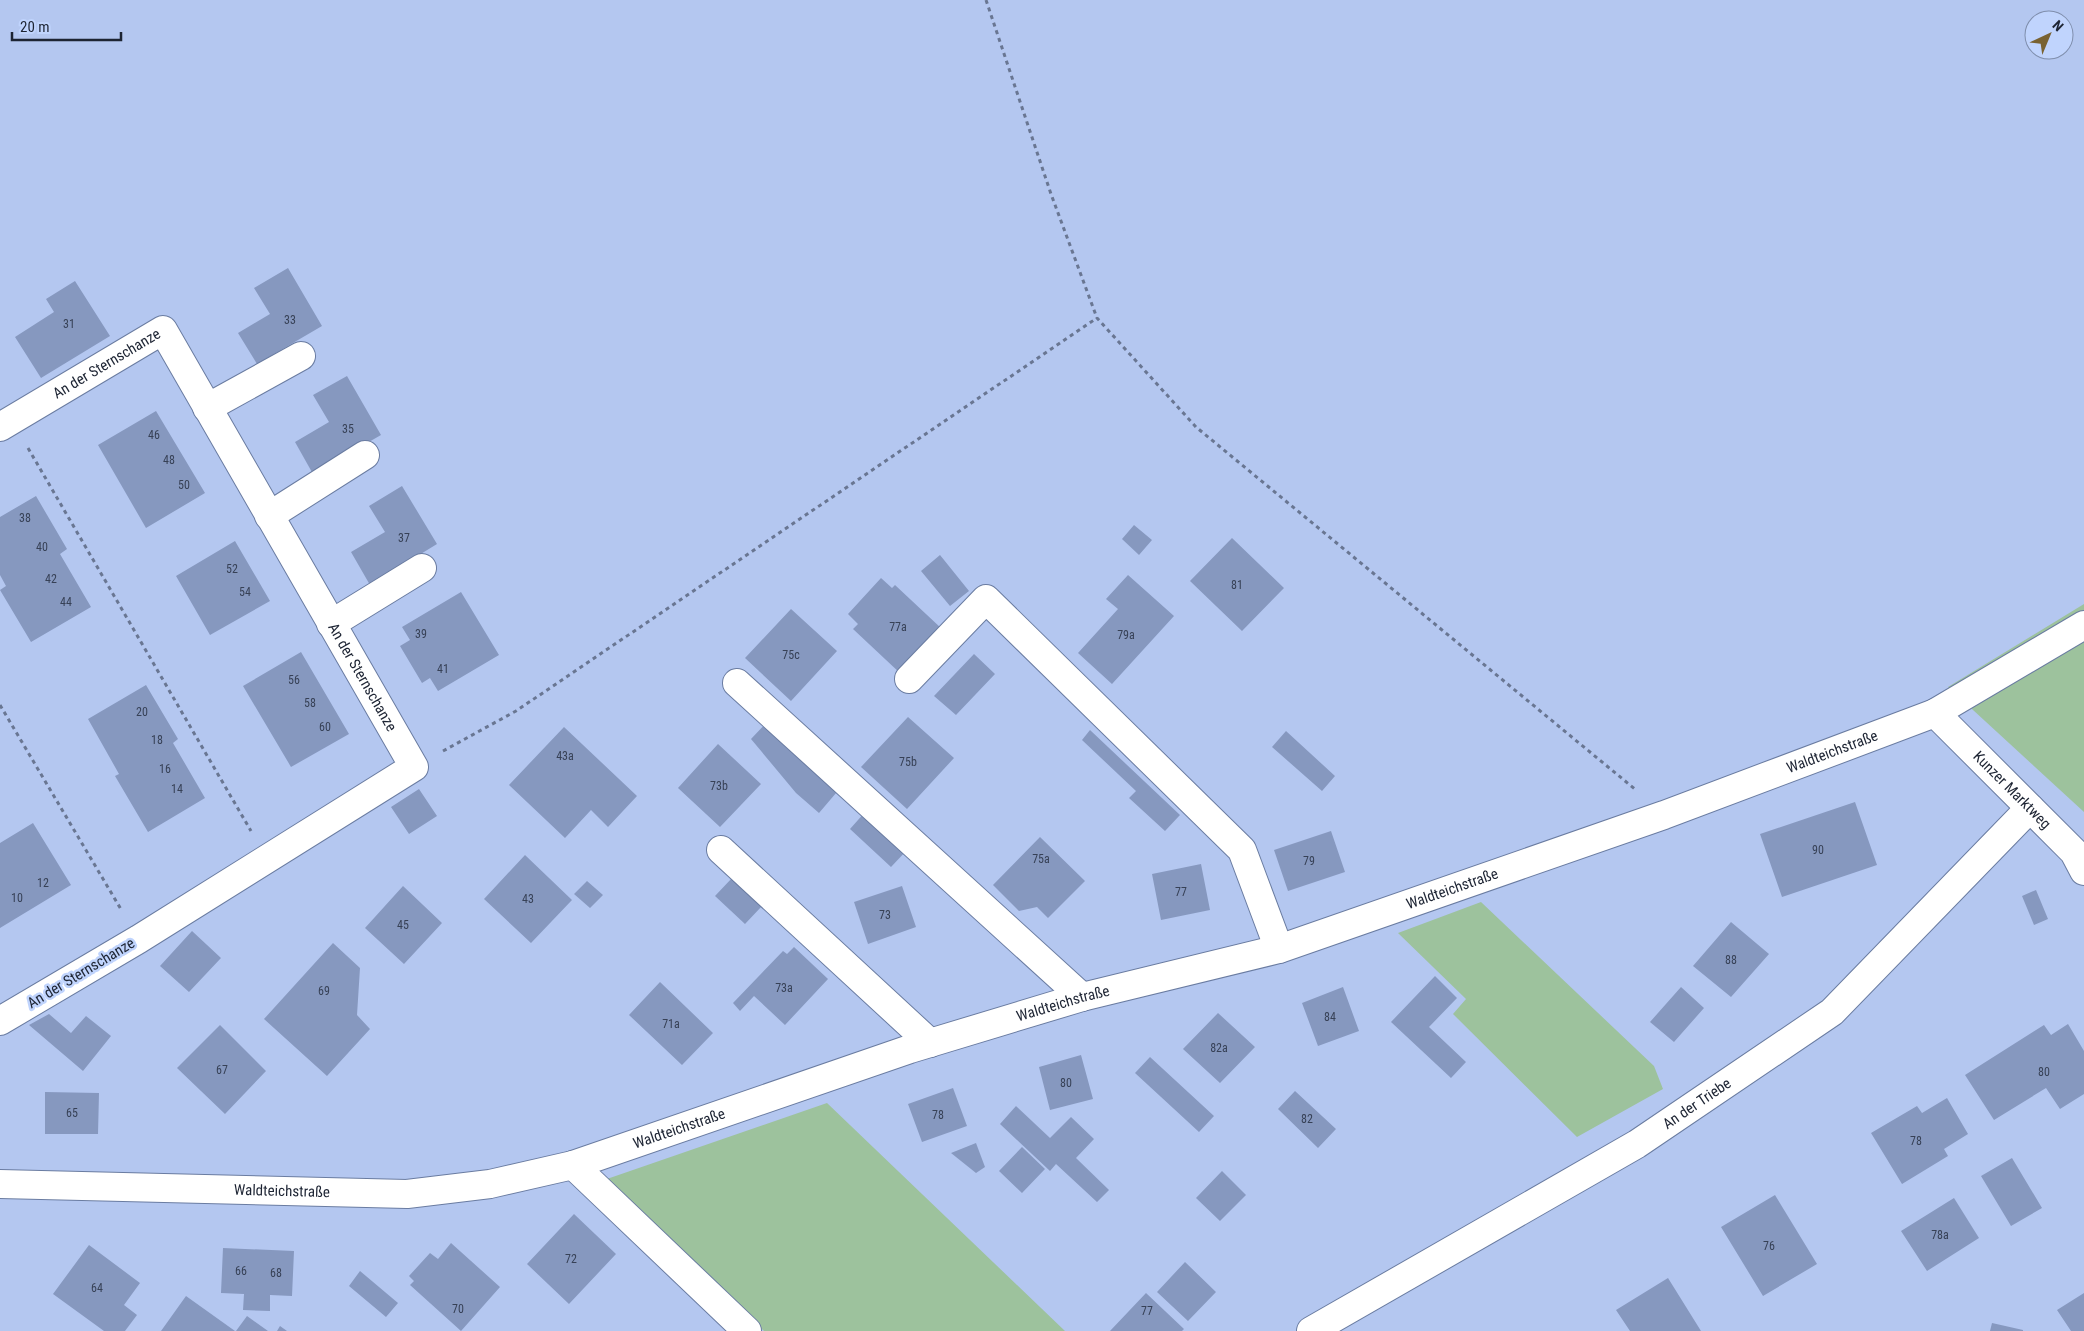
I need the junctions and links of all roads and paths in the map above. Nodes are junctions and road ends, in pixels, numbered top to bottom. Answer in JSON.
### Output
{"nodes":[{"id":1,"x":986,"y":0,"type":"edge"},
{"id":2,"x":1097,"y":318,"type":"junction"},
{"id":3,"x":301,"y":356,"type":"dead end"},
{"id":4,"x":207,"y":408,"type":"junction"},
{"id":5,"x":6,"y":424,"type":"edge"},
{"id":6,"x":366,"y":455,"type":"dead end"},
{"id":7,"x":269,"y":516,"type":"junction"},
{"id":8,"x":422,"y":568,"type":"dead end"},
{"id":9,"x":331,"y":624,"type":"junction"},
{"id":10,"x":2084,"y":625,"type":"edge"},
{"id":11,"x":909,"y":679,"type":"dead end"},
{"id":12,"x":737,"y":683,"type":"dead end"},
{"id":13,"x":0,"y":705,"type":"edge"},
{"id":14,"x":1935,"y":713,"type":"junction"},
{"id":15,"x":414,"y":766,"type":"junction"},
{"id":16,"x":2030,"y":808,"type":"junction"},
{"id":17,"x":1664,"y":815,"type":"junction"},
{"id":18,"x":721,"y":850,"type":"dead end"},
{"id":19,"x":266,"y":858,"type":"junction"},
{"id":20,"x":2084,"y":871,"type":"edge"},
{"id":21,"x":139,"y":939,"type":"junction"},
{"id":22,"x":1279,"y":949,"type":"junction"},
{"id":23,"x":1082,"y":997,"type":"junction"},
{"id":24,"x":0,"y":1021,"type":"edge"},
{"id":25,"x":930,"y":1043,"type":"junction"},
{"id":26,"x":574,"y":1164,"type":"junction"},
{"id":27,"x":0,"y":1184,"type":"edge"},
{"id":28,"x":747,"y":1331,"type":"edge"},
{"id":29,"x":1311,"y":1331,"type":"edge"}],
"edges":[{"from":1,"to":2,"type":"path"},
{"from":2,"to":15,"type":"path"},
{"from":2,"to":17,"type":"path"},
{"from":3,"to":4,"type":"street"},
{"from":4,"to":5,"type":"street","name":"An der Sternschanze"},
{"from":4,"to":7,"type":"street","name":"An der Sternschanze"},
{"from":5,"to":19,"type":"path"},
{"from":6,"to":7,"type":"street"},
{"from":7,"to":9,"type":"street","name":"An der Sternschanze"},
{"from":8,"to":9,"type":"street"},
{"from":9,"to":15,"type":"street","name":"An der Sternschanze"},
{"from":10,"to":14,"type":"street","name":"Waldteichstraße"},
{"from":11,"to":22,"type":"street"},
{"from":12,"to":23,"type":"street"},
{"from":13,"to":21,"type":"path"},
{"from":14,"to":16,"type":"street","name":"Kunzer Marktweg"},
{"from":14,"to":17,"type":"street","name":"Waldteichstraße"},
{"from":15,"to":19,"type":"street","name":"An der Sternschanze"},
{"from":16,"to":20,"type":"street","name":"Kunzer Marktweg"},
{"from":16,"to":29,"type":"street","name":"An der Triebe"},
{"from":17,"to":22,"type":"street","name":"Waldteichstraße"},
{"from":18,"to":25,"type":"street"},
{"from":19,"to":21,"type":"street","name":"An der Sternschanze"},
{"from":21,"to":24,"type":"street","name":"An der Sternschanze"},
{"from":22,"to":23,"type":"street","name":"Waldteichstraße"},
{"from":23,"to":25,"type":"street","name":"Waldteichstraße"},
{"from":25,"to":26,"type":"street","name":"Waldteichstraße"},
{"from":26,"to":27,"type":"street","name":"Waldteichstraße"},
{"from":26,"to":28,"type":"street"}]}
